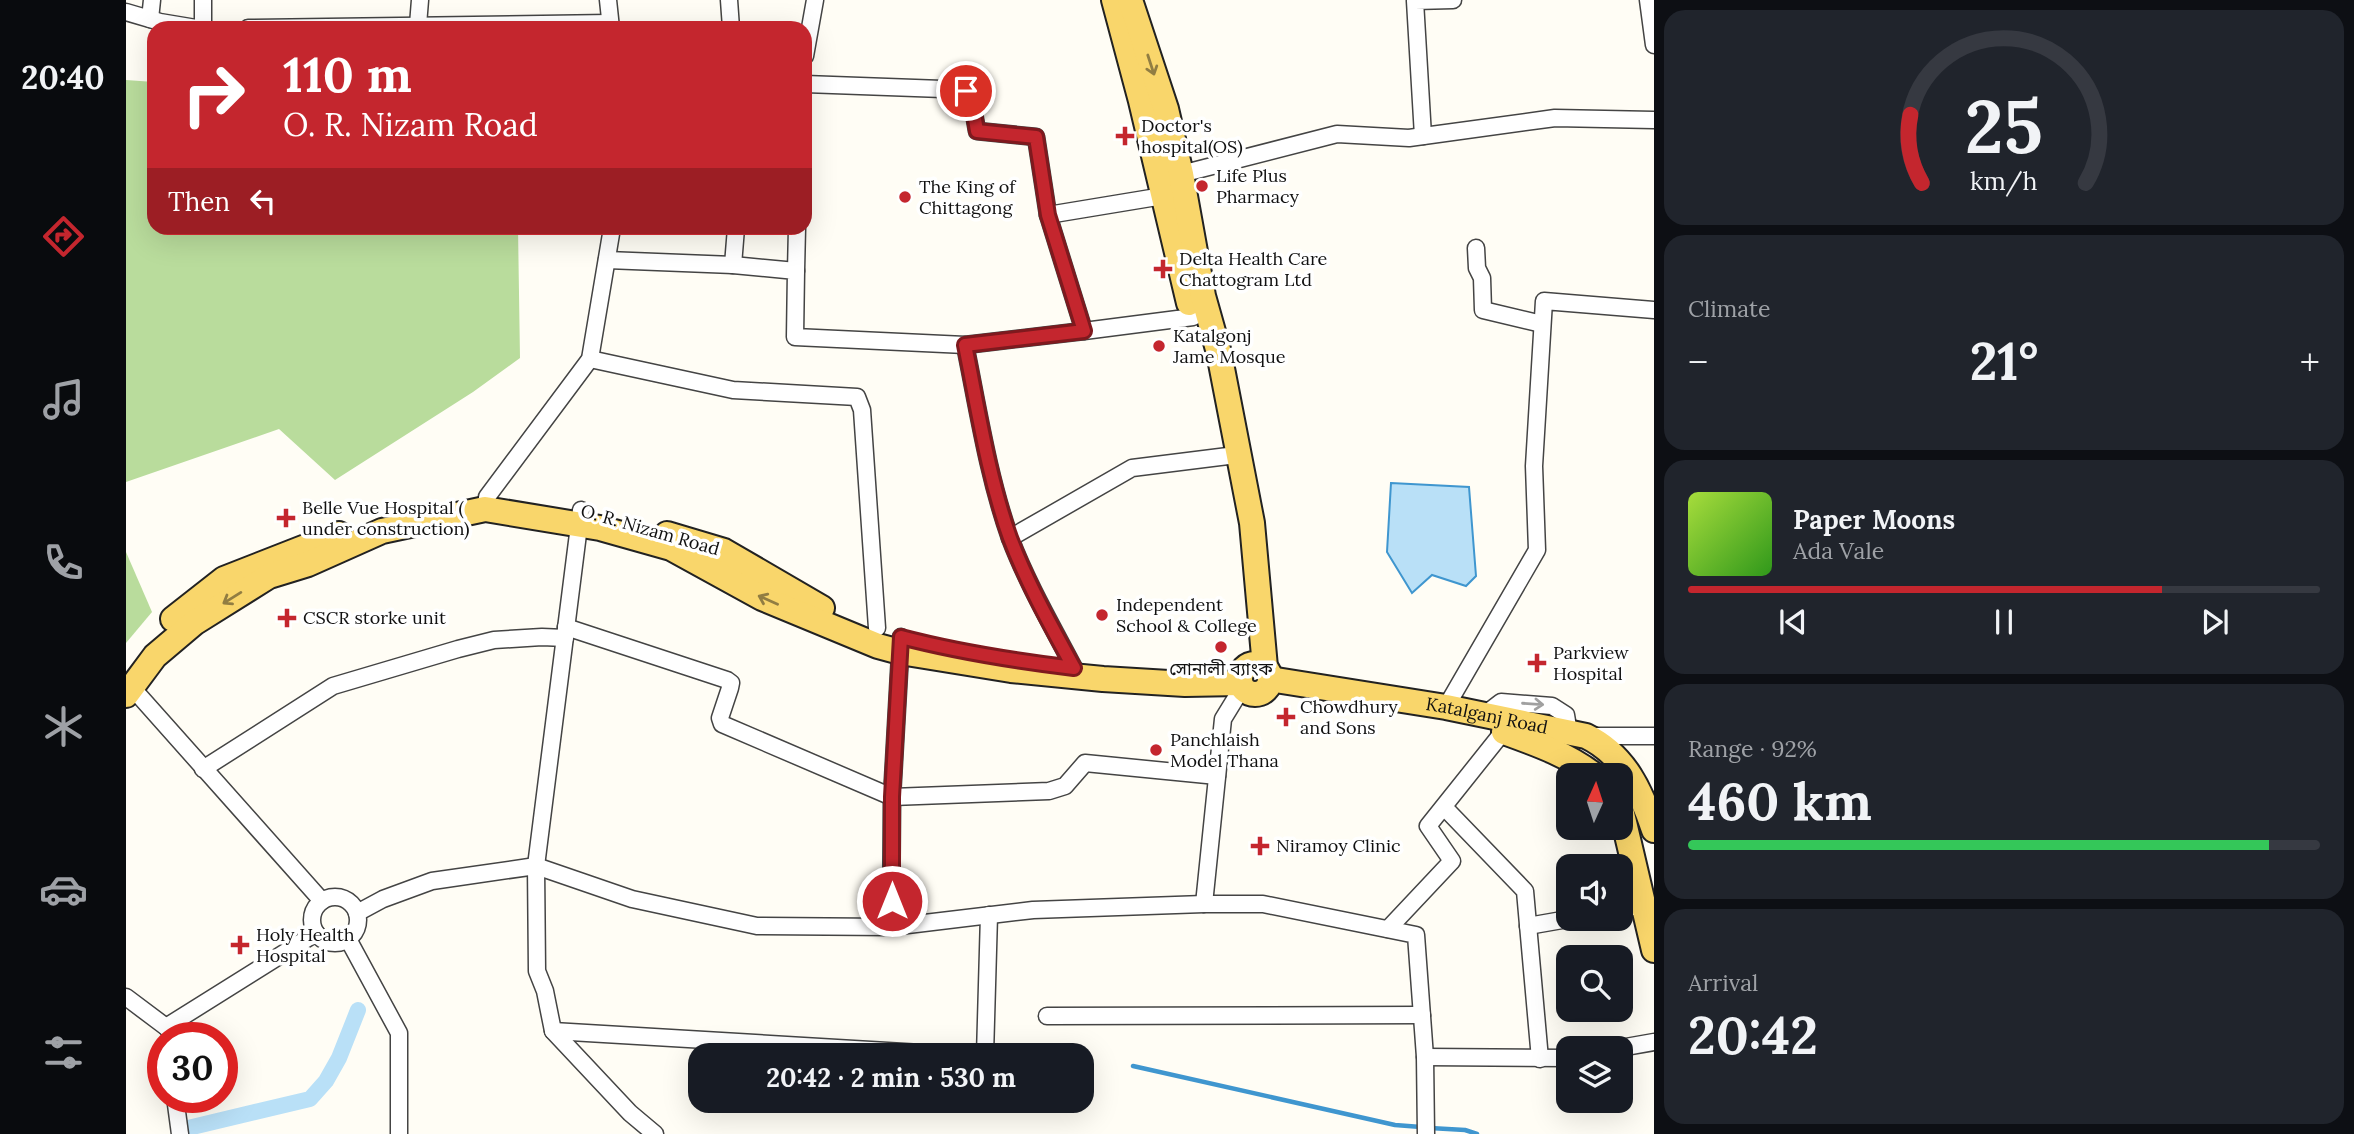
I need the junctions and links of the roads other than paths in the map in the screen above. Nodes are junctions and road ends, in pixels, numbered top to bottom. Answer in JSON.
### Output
{"nodes":[{"id":1,"x":152,"y":0,"type":"edge"},
{"id":2,"x":203,"y":0,"type":"edge"},
{"id":3,"x":420,"y":0,"type":"edge"},
{"id":4,"x":608,"y":0,"type":"edge"},
{"id":5,"x":729,"y":0,"type":"edge"},
{"id":6,"x":815,"y":0,"type":"edge"},
{"id":7,"x":1114,"y":0,"type":"edge"},
{"id":8,"x":1130,"y":0,"type":"edge"},
{"id":9,"x":1428,"y":0,"type":"edge"},
{"id":10,"x":1453,"y":0,"type":"edge"},
{"id":11,"x":1648,"y":0,"type":"edge"},
{"id":12,"x":126,"y":12,"type":"edge"},
{"id":13,"x":150,"y":19,"type":"junction"},
{"id":14,"x":160,"y":21,"type":"edge"},
{"id":15,"x":203,"y":21,"type":"edge"},
{"id":16,"x":418,"y":21,"type":"edge"},
{"id":17,"x":610,"y":21,"type":"edge"},
{"id":18,"x":730,"y":21,"type":"edge"},
{"id":19,"x":811,"y":21,"type":"edge"},
{"id":20,"x":1654,"y":45,"type":"edge"},
{"id":21,"x":812,"y":84,"type":"edge"},
{"id":22,"x":1654,"y":120,"type":"edge"},
{"id":23,"x":1423,"y":136,"type":"junction"},
{"id":24,"x":1181,"y":174,"type":"junction"},
{"id":25,"x":1163,"y":196,"type":"junction"},
{"id":26,"x":1048,"y":215,"type":"junction"},
{"id":27,"x":611,"y":235,"type":"edge"},
{"id":28,"x":735,"y":235,"type":"edge"},
{"id":29,"x":797,"y":235,"type":"edge"},
{"id":30,"x":1476,"y":248,"type":"dead end"},
{"id":31,"x":607,"y":260,"type":"junction"},
{"id":32,"x":733,"y":265,"type":"junction"},
{"id":33,"x":796,"y":271,"type":"junction"},
{"id":34,"x":1654,"y":310,"type":"edge"},
{"id":35,"x":1193,"y":317,"type":"junction"},
{"id":36,"x":1542,"y":324,"type":"junction"},
{"id":37,"x":1084,"y":331,"type":"junction"},
{"id":38,"x":965,"y":345,"type":"junction"},
{"id":39,"x":590,"y":359,"type":"junction"},
{"id":40,"x":1228,"y":456,"type":"junction"},
{"id":41,"x":487,"y":497,"type":"junction"},
{"id":42,"x":580,"y":517,"type":"junction"},
{"id":43,"x":1010,"y":538,"type":"junction"},
{"id":44,"x":877,"y":628,"type":"junction"},
{"id":45,"x":566,"y":633,"type":"junction"},
{"id":46,"x":901,"y":645,"type":"junction"},
{"id":47,"x":1074,"y":668,"type":"junction"},
{"id":48,"x":1254,"y":677,"type":"junction"},
{"id":49,"x":127,"y":684,"type":"edge"},
{"id":50,"x":1446,"y":707,"type":"junction"},
{"id":51,"x":1503,"y":732,"type":"junction"},
{"id":52,"x":1577,"y":734,"type":"junction"},
{"id":53,"x":1654,"y":736,"type":"edge"},
{"id":54,"x":1578,"y":763,"type":"edge"},
{"id":55,"x":1614,"y":763,"type":"edge"},
{"id":56,"x":203,"y":769,"type":"junction"},
{"id":57,"x":1217,"y":776,"type":"junction"},
{"id":58,"x":1633,"y":788,"type":"edge"},
{"id":59,"x":892,"y":797,"type":"junction"},
{"id":60,"x":1444,"y":807,"type":"junction"},
{"id":61,"x":1654,"y":830,"type":"edge"},
{"id":62,"x":1631,"y":840,"type":"edge"},
{"id":63,"x":536,"y":866,"type":"junction"},
{"id":64,"x":1647,"y":894,"type":"edge"},
{"id":65,"x":322,"y":901,"type":"junction"},
{"id":66,"x":1204,"y":904,"type":"junction"},
{"id":67,"x":357,"y":913,"type":"junction"},
{"id":68,"x":989,"y":915,"type":"junction"},
{"id":69,"x":1556,"y":921,"type":"edge"},
{"id":70,"x":1528,"y":926,"type":"junction"},
{"id":71,"x":891,"y":927,"type":"junction"},
{"id":72,"x":1388,"y":929,"type":"junction"},
{"id":73,"x":316,"y":933,"type":"junction"},
{"id":74,"x":348,"y":939,"type":"junction"},
{"id":75,"x":1654,"y":950,"type":"edge"},
{"id":76,"x":126,"y":997,"type":"edge"},
{"id":77,"x":1422,"y":1015,"type":"junction"},
{"id":78,"x":1047,"y":1016,"type":"dead end"},
{"id":79,"x":155,"y":1022,"type":"edge"},
{"id":80,"x":182,"y":1022,"type":"edge"},
{"id":81,"x":553,"y":1031,"type":"junction"},
{"id":82,"x":1654,"y":1042,"type":"edge"},
{"id":83,"x":754,"y":1043,"type":"edge"},
{"id":84,"x":985,"y":1043,"type":"edge"},
{"id":85,"x":1633,"y":1046,"type":"edge"},
{"id":86,"x":1425,"y":1057,"type":"junction"},
{"id":87,"x":1556,"y":1058,"type":"edge"},
{"id":88,"x":1540,"y":1059,"type":"junction"},
{"id":89,"x":177,"y":1113,"type":"edge"},
{"id":90,"x":180,"y":1134,"type":"edge"},
{"id":91,"x":399,"y":1134,"type":"edge"},
{"id":92,"x":655,"y":1134,"type":"edge"},
{"id":93,"x":1426,"y":1134,"type":"edge"}],
"edges":[{"from":1,"to":13,"type":"street"},
{"from":2,"to":15,"type":"street"},
{"from":3,"to":16,"type":"street"},
{"from":4,"to":17,"type":"street"},
{"from":5,"to":18,"type":"street"},
{"from":6,"to":19,"type":"street"},
{"from":7,"to":25,"type":"main road"},
{"from":8,"to":24,"type":"main road","one_way":true},
{"from":9,"to":10,"type":"street"},
{"from":9,"to":23,"type":"street"},
{"from":11,"to":20,"type":"street"},
{"from":12,"to":13,"type":"street"},
{"from":13,"to":14,"type":"street"},
{"from":21,"to":26,"type":"street"},
{"from":22,"to":23,"type":"street"},
{"from":23,"to":24,"type":"street"},
{"from":24,"to":48,"type":"main road"},
{"from":25,"to":26,"type":"street"},
{"from":25,"to":35,"type":"main road"},
{"from":26,"to":37,"type":"street"},
{"from":27,"to":31,"type":"street"},
{"from":28,"to":32,"type":"street"},
{"from":29,"to":33,"type":"street"},
{"from":30,"to":36,"type":"street"},
{"from":31,"to":32,"type":"street"},
{"from":31,"to":39,"type":"street"},
{"from":32,"to":33,"type":"street"},
{"from":33,"to":38,"type":"street"},
{"from":34,"to":36,"type":"street"},
{"from":35,"to":37,"type":"street"},
{"from":35,"to":40,"type":"main road"},
{"from":36,"to":50,"type":"street"},
{"from":37,"to":38,"type":"street"},
{"from":38,"to":43,"type":"street"},
{"from":39,"to":41,"type":"street"},
{"from":39,"to":44,"type":"street"},
{"from":40,"to":43,"type":"street"},
{"from":40,"to":48,"type":"main road"},
{"from":41,"to":42,"type":"main road","name":"O. R. Nizam Road"},
{"from":41,"to":49,"type":"main road","name":"O. R. Nizam Road"},
{"from":42,"to":44,"type":"main road","name":"O. R. Nizam Road"},
{"from":42,"to":45,"type":"street"},
{"from":46,"to":42,"type":"main road","one_way":true},
{"from":42,"to":49,"type":"main road","one_way":true},
{"from":43,"to":47,"type":"street"},
{"from":44,"to":46,"type":"main road","name":"O. R. Nizam Road"},
{"from":45,"to":56,"type":"street"},
{"from":45,"to":59,"type":"street"},
{"from":45,"to":63,"type":"street"},
{"from":46,"to":47,"type":"main road","name":"O. R. Nizam Road"},
{"from":46,"to":48,"type":"main road"},
{"from":46,"to":59,"type":"street"},
{"from":47,"to":48,"type":"main road","name":"O. R. Nizam Road"},
{"from":48,"to":50,"type":"main road","name":"Katalganj Road"},
{"from":48,"to":51,"type":"main road","name":"Katalganj Road"},
{"from":48,"to":57,"type":"street"},
{"from":49,"to":56,"type":"street"},
{"from":50,"to":52,"type":"main road","name":"Katalganj Road","one_way":true},
{"from":51,"to":54,"type":"main road","name":"Katalganj Road"},
{"from":51,"to":60,"type":"street"},
{"from":52,"to":53,"type":"street"},
{"from":52,"to":55,"type":"main road","name":"Katalganj Road"},
{"from":56,"to":65,"type":"street"},
{"from":57,"to":59,"type":"street"},
{"from":57,"to":66,"type":"street"},
{"from":58,"to":61,"type":"main road","name":"Katalganj Road"},
{"from":59,"to":71,"type":"street"},
{"from":60,"to":70,"type":"street"},
{"from":60,"to":72,"type":"street"},
{"from":62,"to":64,"type":"main road"},
{"from":63,"to":67,"type":"street"},
{"from":63,"to":71,"type":"street"},
{"from":63,"to":81,"type":"street"},
{"from":64,"to":75,"type":"main road"},
{"from":65,"to":67,"type":"street"},
{"from":65,"to":73,"type":"street"},
{"from":66,"to":68,"type":"street"},
{"from":66,"to":72,"type":"street"},
{"from":67,"to":74,"type":"street"},
{"from":68,"to":71,"type":"street"},
{"from":68,"to":84,"type":"street"},
{"from":69,"to":70,"type":"street"},
{"from":70,"to":88,"type":"street"},
{"from":72,"to":77,"type":"street"},
{"from":73,"to":74,"type":"street"},
{"from":73,"to":80,"type":"street"},
{"from":74,"to":91,"type":"street"},
{"from":76,"to":79,"type":"street"},
{"from":77,"to":78,"type":"street"},
{"from":77,"to":86,"type":"street"},
{"from":81,"to":83,"type":"street"},
{"from":81,"to":92,"type":"street"},
{"from":82,"to":85,"type":"street"},
{"from":86,"to":88,"type":"street"},
{"from":86,"to":93,"type":"street"},
{"from":87,"to":88,"type":"street"},
{"from":89,"to":90,"type":"street"}]}
